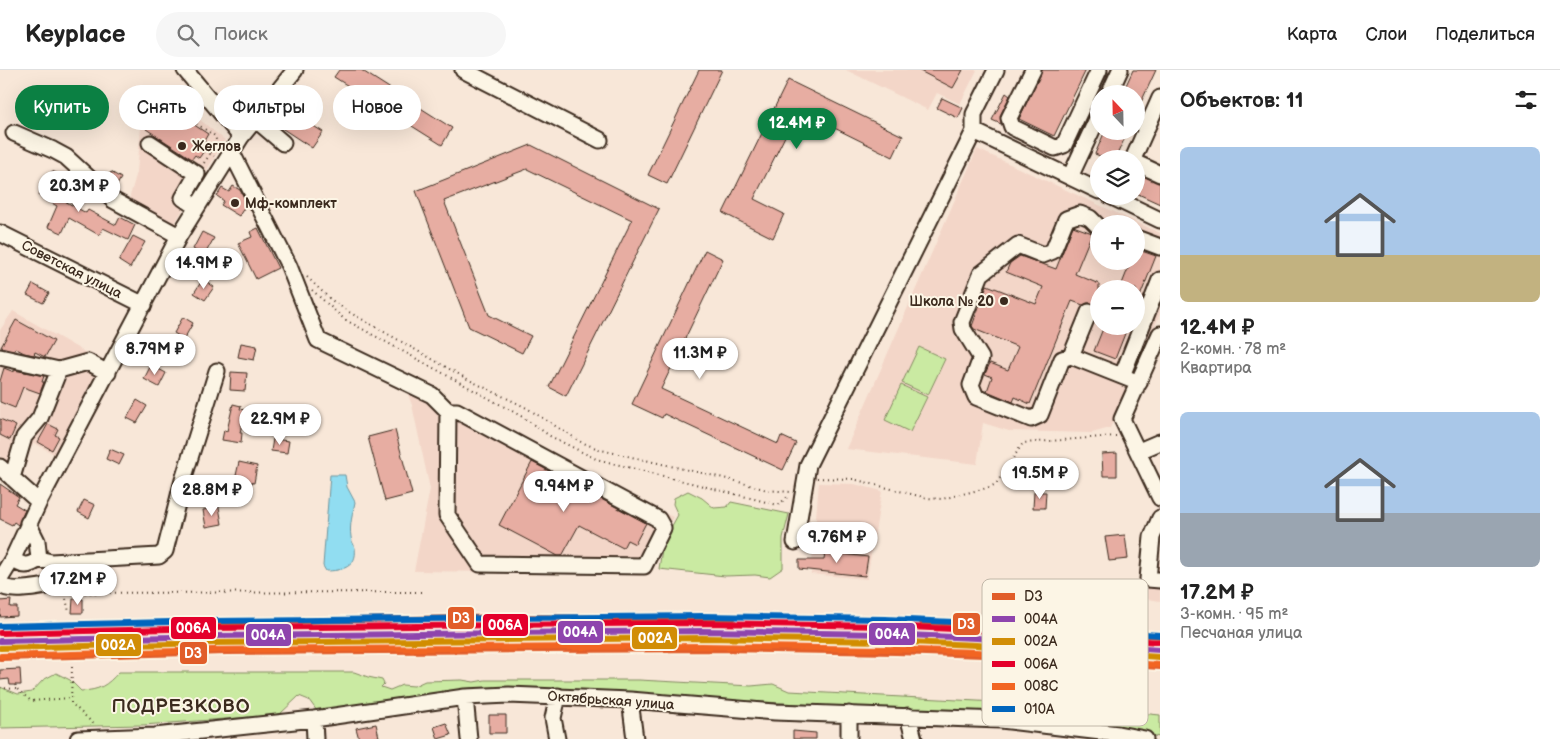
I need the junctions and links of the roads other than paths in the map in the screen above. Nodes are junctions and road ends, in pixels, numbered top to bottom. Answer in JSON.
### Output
{"nodes":[{"id":1,"x":184,"y":70,"type":"edge"},
{"id":2,"x":295,"y":70,"type":"edge"},
{"id":3,"x":463,"y":70,"type":"edge"},
{"id":4,"x":996,"y":70,"type":"edge"},
{"id":5,"x":1033,"y":70,"type":"edge"},
{"id":6,"x":1099,"y":70,"type":"edge"},
{"id":7,"x":1120,"y":70,"type":"edge"},
{"id":8,"x":283,"y":85,"type":"edge"},
{"id":9,"x":1113,"y":85,"type":"edge"},
{"id":10,"x":1160,"y":98,"type":"edge"},
{"id":11,"x":246,"y":130,"type":"edge"},
{"id":12,"x":268,"y":130,"type":"edge"},
{"id":13,"x":974,"y":131,"type":"junction"},
{"id":14,"x":14,"y":133,"type":"dead end"},
{"id":15,"x":1090,"y":134,"type":"edge"},
{"id":16,"x":241,"y":137,"type":"junction"},
{"id":17,"x":600,"y":140,"type":"dead end"},
{"id":18,"x":150,"y":143,"type":"dead end"},
{"id":19,"x":283,"y":143,"type":"dead end"},
{"id":20,"x":1137,"y":150,"type":"edge"},
{"id":21,"x":228,"y":157,"type":"junction"},
{"id":22,"x":1145,"y":167,"type":"edge"},
{"id":23,"x":1160,"y":174,"type":"edge"},
{"id":24,"x":1070,"y":177,"type":"junction"},
{"id":25,"x":1090,"y":187,"type":"edge"},
{"id":26,"x":1129,"y":205,"type":"edge"},
{"id":27,"x":196,"y":207,"type":"junction"},
{"id":28,"x":1090,"y":218,"type":"edge"},
{"id":29,"x":1160,"y":220,"type":"edge"},
{"id":30,"x":0,"y":233,"type":"edge"},
{"id":31,"x":179,"y":236,"type":"junction"},
{"id":32,"x":1145,"y":241,"type":"edge"},
{"id":33,"x":1160,"y":247,"type":"edge"},
{"id":34,"x":1160,"y":280,"type":"edge"},
{"id":35,"x":144,"y":305,"type":"junction"},
{"id":36,"x":1089,"y":312,"type":"dead end"},
{"id":37,"x":1160,"y":334,"type":"edge"},
{"id":38,"x":1071,"y":356,"type":"junction"},
{"id":39,"x":0,"y":357,"type":"edge"},
{"id":40,"x":59,"y":370,"type":"junction"},
{"id":41,"x":217,"y":371,"type":"dead end"},
{"id":42,"x":108,"y":373,"type":"junction"},
{"id":43,"x":1122,"y":376,"type":"junction"},
{"id":44,"x":1140,"y":383,"type":"junction"},
{"id":45,"x":448,"y":411,"type":"junction"},
{"id":46,"x":1160,"y":442,"type":"edge"},
{"id":47,"x":1139,"y":451,"type":"junction"},
{"id":48,"x":0,"y":467,"type":"edge"},
{"id":49,"x":12,"y":478,"type":"junction"},
{"id":50,"x":1160,"y":498,"type":"edge"},
{"id":51,"x":39,"y":502,"type":"junction"},
{"id":52,"x":1160,"y":518,"type":"edge"},
{"id":53,"x":28,"y":523,"type":"junction"},
{"id":54,"x":795,"y":542,"type":"dead end"},
{"id":55,"x":13,"y":558,"type":"junction"},
{"id":56,"x":38,"y":559,"type":"junction"},
{"id":57,"x":0,"y":579,"type":"edge"},
{"id":58,"x":1160,"y":580,"type":"edge"},
{"id":59,"x":0,"y":584,"type":"edge"},
{"id":60,"x":59,"y":589,"type":"road end"},
{"id":61,"x":558,"y":696,"type":"junction"},
{"id":62,"x":465,"y":697,"type":"junction"},
{"id":63,"x":630,"y":700,"type":"junction"},
{"id":64,"x":849,"y":714,"type":"junction"},
{"id":65,"x":908,"y":716,"type":"junction"},
{"id":66,"x":314,"y":719,"type":"junction"},
{"id":67,"x":982,"y":719,"type":"edge"},
{"id":68,"x":1051,"y":726,"type":"edge"},
{"id":69,"x":155,"y":737,"type":"edge"},
{"id":70,"x":78,"y":739,"type":"edge"},
{"id":71,"x":315,"y":739,"type":"edge"},
{"id":72,"x":469,"y":739,"type":"edge"},
{"id":73,"x":557,"y":739,"type":"edge"},
{"id":74,"x":635,"y":739,"type":"edge"},
{"id":75,"x":849,"y":739,"type":"edge"},
{"id":76,"x":914,"y":739,"type":"edge"},
{"id":77,"x":1144,"y":739,"type":"edge"}],
"edges":[{"from":1,"to":16,"type":"street"},
{"from":2,"to":8,"type":"street"},
{"from":3,"to":17,"type":"street"},
{"from":4,"to":13,"type":"street"},
{"from":5,"to":6,"type":"street"},
{"from":7,"to":9,"type":"street"},
{"from":10,"to":20,"type":"street"},
{"from":11,"to":16,"type":"street"},
{"from":12,"to":19,"type":"street"},
{"from":13,"to":24,"type":"street"},
{"from":13,"to":54,"type":"street"},
{"from":14,"to":31,"type":"street"},
{"from":15,"to":24,"type":"street"},
{"from":16,"to":21,"type":"street"},
{"from":18,"to":27,"type":"street"},
{"from":21,"to":27,"type":"street"},
{"from":21,"to":45,"type":"street"},
{"from":22,"to":23,"type":"street"},
{"from":24,"to":25,"type":"street"},
{"from":26,"to":29,"type":"street"},
{"from":27,"to":31,"type":"street"},
{"from":28,"to":38,"type":"street"},
{"from":30,"to":35,"type":"street","name":"Советская улица"},
{"from":31,"to":35,"type":"street"},
{"from":32,"to":33,"type":"street"},
{"from":34,"to":43,"type":"street"},
{"from":35,"to":42,"type":"street"},
{"from":36,"to":38,"type":"street"},
{"from":37,"to":44,"type":"street"},
{"from":38,"to":43,"type":"street"},
{"from":39,"to":40,"type":"street"},
{"from":40,"to":42,"type":"street"},
{"from":40,"to":49,"type":"street"},
{"from":41,"to":56,"type":"street"},
{"from":42,"to":51,"type":"street"},
{"from":43,"to":44,"type":"street"},
{"from":44,"to":47,"type":"street"},
{"from":45,"to":45,"type":"street"},
{"from":46,"to":47,"type":"street"},
{"from":47,"to":50,"type":"street"},
{"from":48,"to":49,"type":"street"},
{"from":49,"to":51,"type":"street"},
{"from":51,"to":53,"type":"street"},
{"from":52,"to":58,"type":"street"},
{"from":53,"to":55,"type":"street"},
{"from":53,"to":56,"type":"street"},
{"from":55,"to":56,"type":"street"},
{"from":55,"to":57,"type":"street"},
{"from":59,"to":60,"type":"street"},
{"from":61,"to":62,"type":"street","name":"Октябрьская улица"},
{"from":61,"to":63,"type":"street","name":"Октябрьская улица"},
{"from":61,"to":73,"type":"street"},
{"from":62,"to":66,"type":"street","name":"Октябрьская улица"},
{"from":62,"to":72,"type":"street"},
{"from":63,"to":64,"type":"street","name":"Октябрьская улица"},
{"from":63,"to":74,"type":"street"},
{"from":64,"to":65,"type":"street","name":"Октябрьская улица"},
{"from":64,"to":75,"type":"street"},
{"from":65,"to":67,"type":"street","name":"Октябрьская улица"},
{"from":65,"to":76,"type":"street"},
{"from":66,"to":69,"type":"street","name":"Октябрьская улица"},
{"from":66,"to":71,"type":"street"},
{"from":68,"to":77,"type":"street","name":"Октябрьская улица"},
{"from":69,"to":70,"type":"street","name":"Октябрьская улица"}]}
